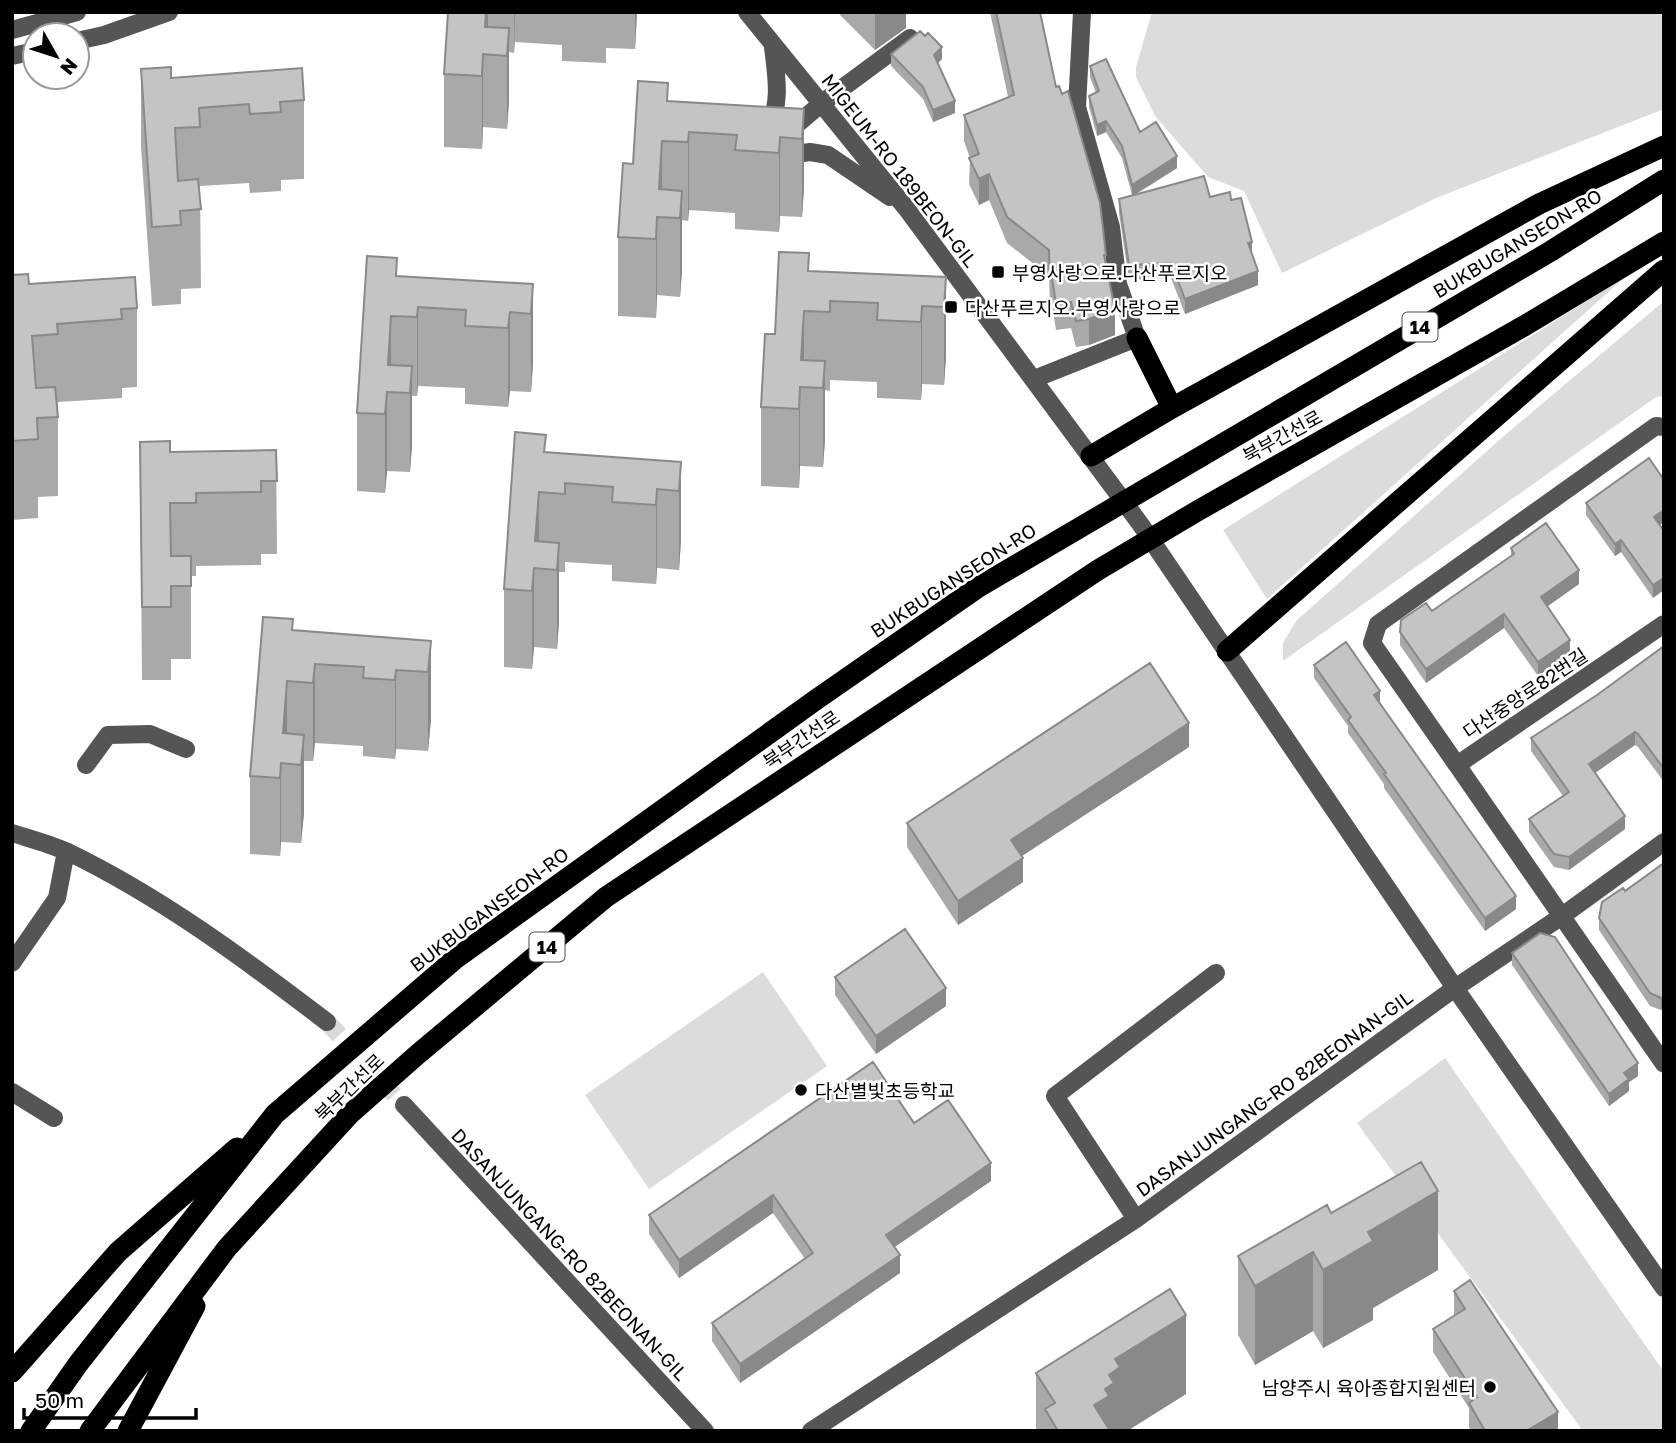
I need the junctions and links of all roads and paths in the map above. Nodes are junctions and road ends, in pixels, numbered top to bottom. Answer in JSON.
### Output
{"nodes":[{"id":1,"x":78,"y":12,"type":"edge"},
{"id":2,"x":169,"y":12,"type":"edge"},
{"id":3,"x":747,"y":12,"type":"edge"},
{"id":4,"x":1082,"y":12,"type":"edge"},
{"id":5,"x":12,"y":30,"type":"edge"},
{"id":6,"x":91,"y":38,"type":"edge"},
{"id":7,"x":910,"y":38,"type":"edge"},
{"id":8,"x":773,"y":47,"type":"junction"},
{"id":9,"x":822,"y":103,"type":"junction"},
{"id":10,"x":1664,"y":146,"type":"edge"},
{"id":11,"x":759,"y":147,"type":"junction"},
{"id":12,"x":1664,"y":180,"type":"edge"},
{"id":13,"x":906,"y":208,"type":"junction"},
{"id":14,"x":1664,"y":242,"type":"edge"},
{"id":15,"x":1664,"y":270,"type":"edge"},
{"id":16,"x":1137,"y":338,"type":"junction"},
{"id":17,"x":1034,"y":379,"type":"junction"},
{"id":18,"x":1172,"y":408,"type":"junction"},
{"id":19,"x":1664,"y":427,"type":"edge"},
{"id":20,"x":1091,"y":456,"type":"junction"},
{"id":21,"x":1664,"y":624,"type":"edge"},
{"id":22,"x":1227,"y":650,"type":"junction"},
{"id":23,"x":186,"y":749,"type":"dead end"},
{"id":24,"x":86,"y":765,"type":"dead end"},
{"id":25,"x":1457,"y":765,"type":"junction"},
{"id":26,"x":12,"y":832,"type":"edge"},
{"id":27,"x":1664,"y":842,"type":"edge"},
{"id":28,"x":66,"y":851,"type":"junction"},
{"id":29,"x":1562,"y":916,"type":"junction"},
{"id":30,"x":12,"y":963,"type":"edge"},
{"id":31,"x":1216,"y":973,"type":"dead end"},
{"id":32,"x":1455,"y":988,"type":"junction"},
{"id":33,"x":327,"y":1022,"type":"tunnel mouth"},
{"id":34,"x":1657,"y":1041,"type":"edge"},
{"id":35,"x":1664,"y":1064,"type":"edge"},
{"id":36,"x":12,"y":1092,"type":"edge"},
{"id":37,"x":404,"y":1105,"type":"tunnel mouth"},
{"id":38,"x":275,"y":1114,"type":"junction"},
{"id":39,"x":54,"y":1118,"type":"dead end"},
{"id":40,"x":1136,"y":1219,"type":"junction"},
{"id":41,"x":228,"y":1248,"type":"junction"},
{"id":42,"x":1664,"y":1288,"type":"edge"},
{"id":43,"x":12,"y":1372,"type":"edge"},
{"id":44,"x":32,"y":1431,"type":"edge"},
{"id":45,"x":90,"y":1431,"type":"edge"},
{"id":46,"x":128,"y":1431,"type":"edge"},
{"id":47,"x":705,"y":1431,"type":"edge"},
{"id":48,"x":811,"y":1431,"type":"edge"}],
"edges":[{"from":1,"to":5,"type":"street"},
{"from":2,"to":6,"type":"street"},
{"from":3,"to":8,"type":"street","name":"MIGEUM-RO 189BEON-GIL"},
{"from":4,"to":16,"type":"street"},
{"from":7,"to":9,"type":"street"},
{"from":8,"to":9,"type":"street","name":"MIGEUM-RO 189BEON-GIL"},
{"from":8,"to":11,"type":"street"},
{"from":9,"to":11,"type":"street"},
{"from":9,"to":13,"type":"street","name":"MIGEUM-RO 189BEON-GIL"},
{"from":10,"to":18,"type":"highway"},
{"from":11,"to":13,"type":"street"},
{"from":12,"to":38,"type":"highway","name":"BUKBUGANSEON-RO","number":"14"},
{"from":13,"to":17,"type":"street","name":"MIGEUM-RO 189BEON-GIL"},
{"from":14,"to":41,"type":"highway","name":"북부간선로","number":"14"},
{"from":15,"to":22,"type":"highway"},
{"from":16,"to":17,"type":"street"},
{"from":16,"to":18,"type":"highway"},
{"from":17,"to":20,"type":"street","name":"MIGEUM-RO 189BEON-GIL"},
{"from":18,"to":20,"type":"highway"},
{"from":19,"to":25,"type":"street"},
{"from":20,"to":22,"type":"street","name":"MIGEUM-RO 189BEON-GIL"},
{"from":21,"to":25,"type":"street","name":"다산중앙로82번길"},
{"from":22,"to":32,"type":"street","name":"MIGEUM-RO 189BEON-GIL"},
{"from":23,"to":24,"type":"street"},
{"from":25,"to":29,"type":"street","name":"다산중앙로82번길"},
{"from":26,"to":28,"type":"street"},
{"from":27,"to":29,"type":"street"},
{"from":28,"to":30,"type":"street"},
{"from":28,"to":33,"type":"street"},
{"from":29,"to":32,"type":"street"},
{"from":29,"to":34,"type":"street","name":"다산중앙로82번길"},
{"from":31,"to":40,"type":"street"},
{"from":32,"to":40,"type":"street","name":"DASANJUNGANG-RO 82BEONAN-GIL"},
{"from":32,"to":42,"type":"street"},
{"from":34,"to":35,"type":"street","name":"다산중앙로82번길"},
{"from":36,"to":39,"type":"street"},
{"from":37,"to":47,"type":"street","name":"DASANJUNGANG-RO 82BEONAN-GIL"},
{"from":38,"to":43,"type":"highway"},
{"from":38,"to":44,"type":"highway","name":"BUKBUGANSEON-RO","number":"14"},
{"from":40,"to":48,"type":"street","name":"DASANJUNGANG-RO 82BEONAN-GIL"},
{"from":41,"to":45,"type":"highway","name":"북부간선로","number":"14"},
{"from":41,"to":46,"type":"highway"}]}
